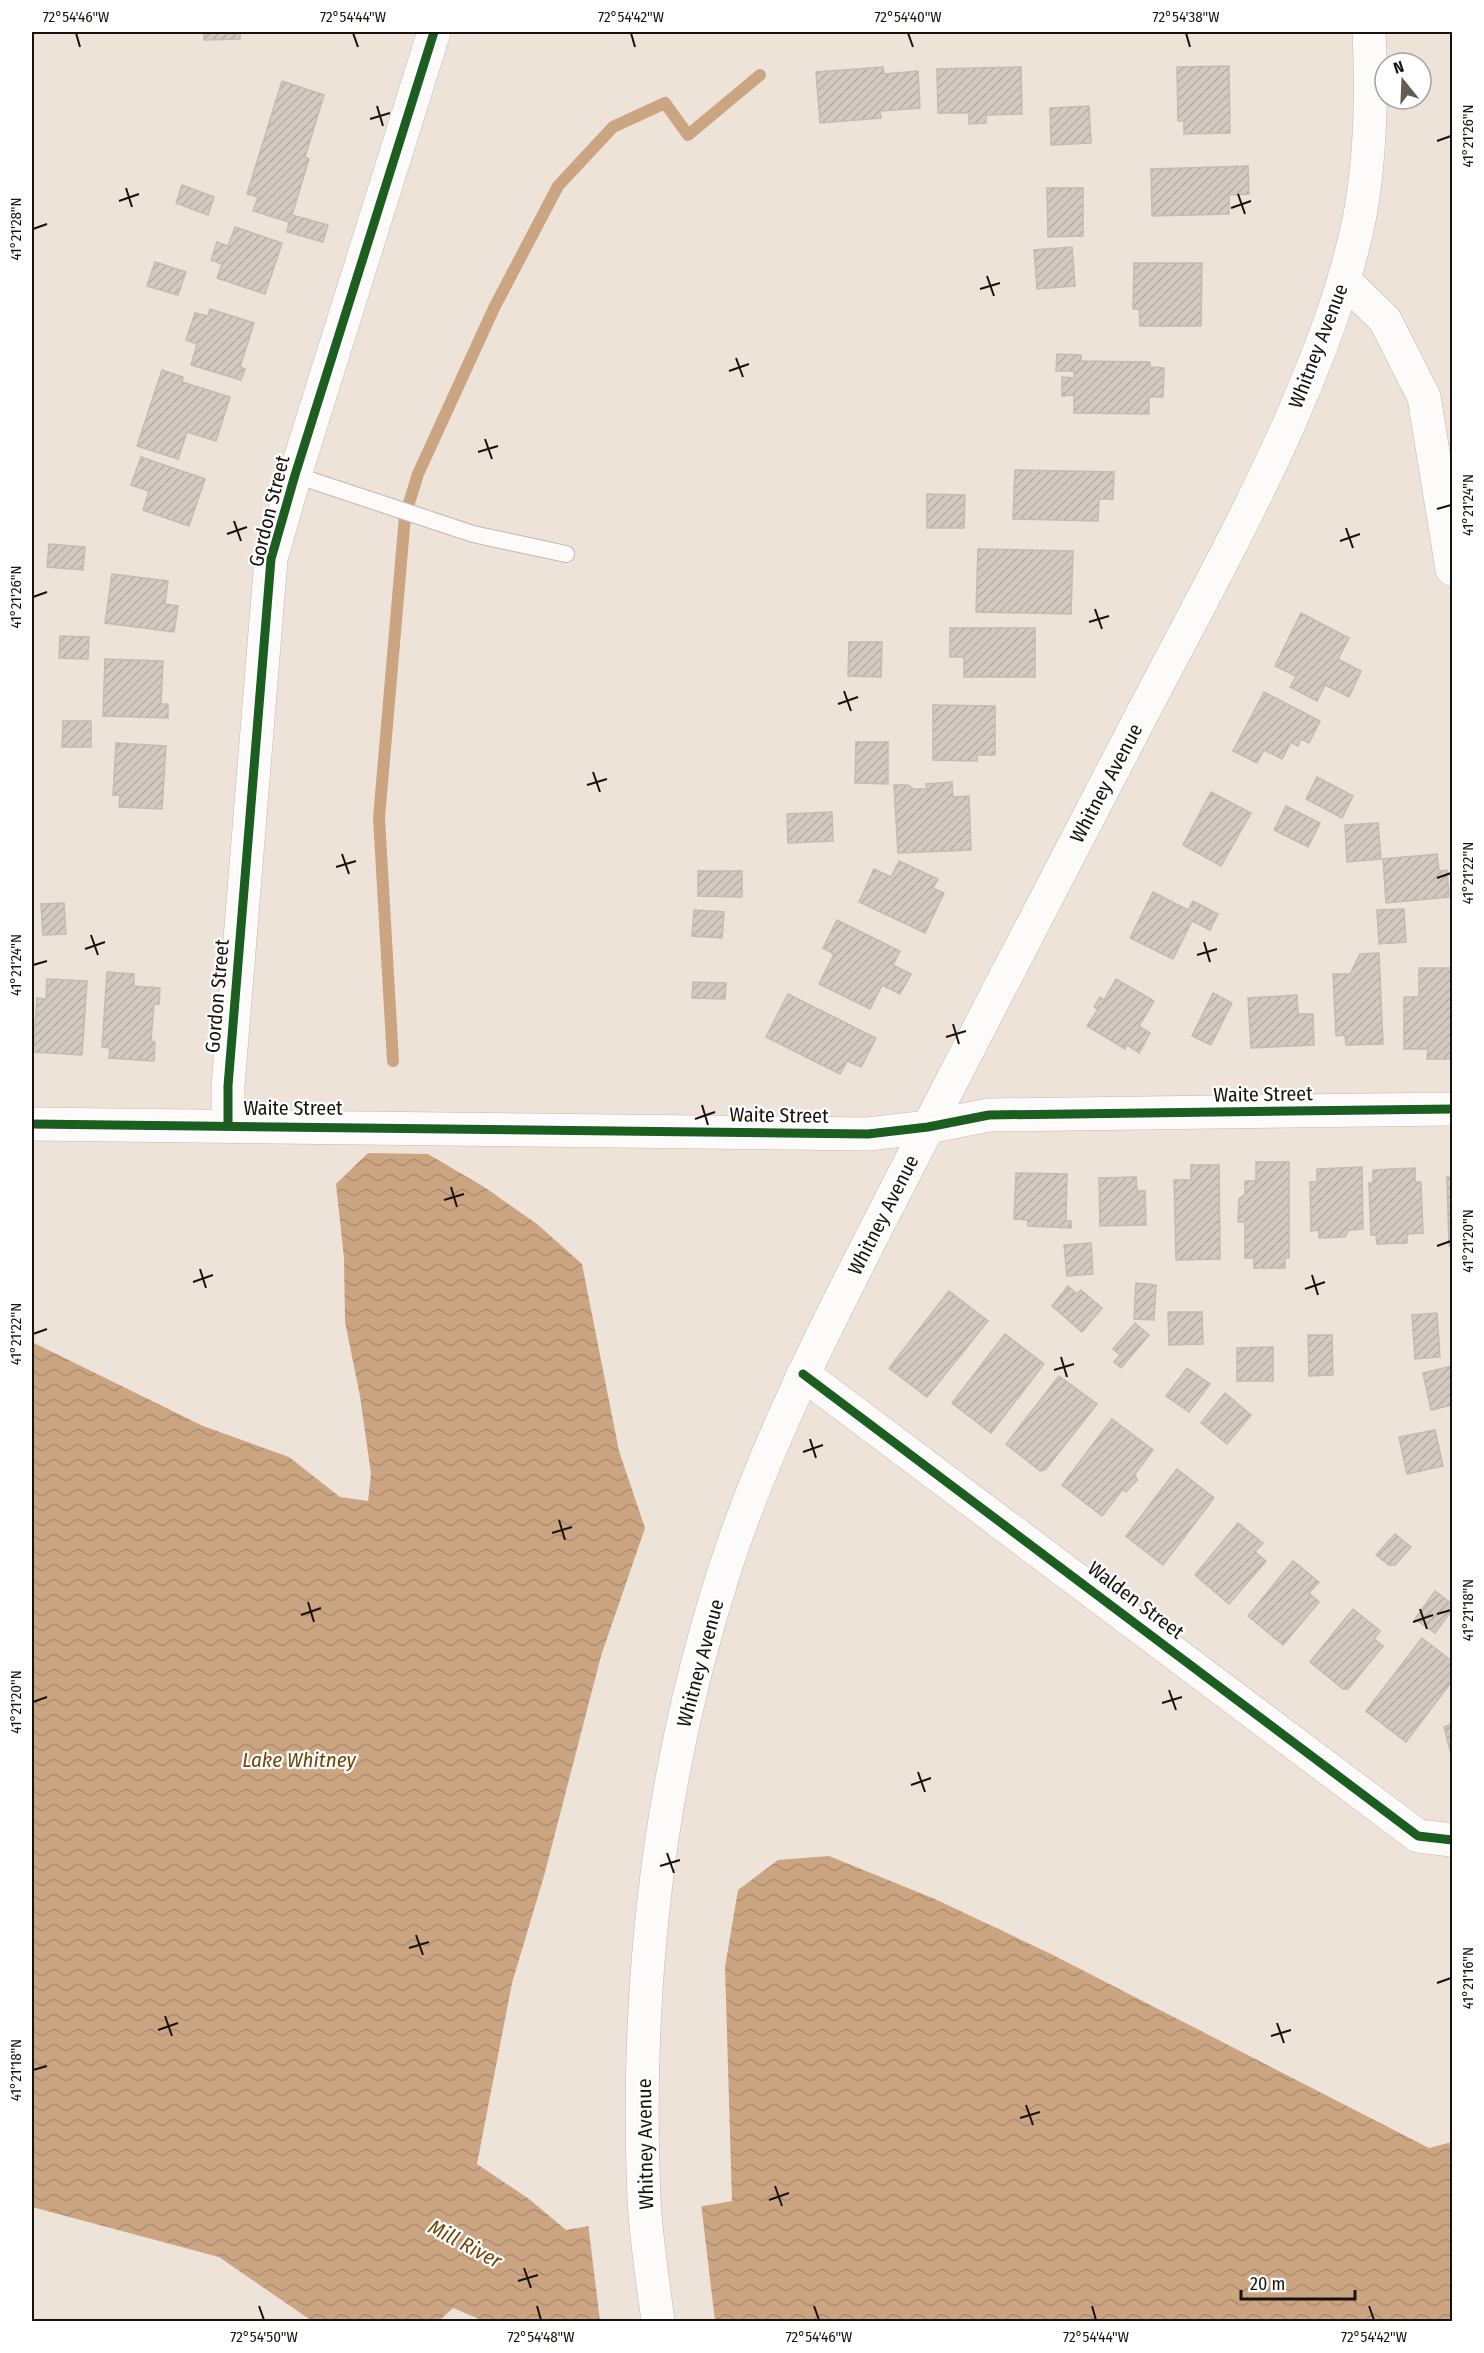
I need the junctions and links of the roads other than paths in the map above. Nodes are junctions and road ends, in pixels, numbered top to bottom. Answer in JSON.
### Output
{"nodes":[{"id":1,"x":434,"y":32,"type":"edge"},
{"id":2,"x":1369,"y":32,"type":"edge"},
{"id":3,"x":1344,"y":280,"type":"junction"},
{"id":4,"x":295,"y":475,"type":"junction"},
{"id":5,"x":566,"y":554,"type":"dead end"},
{"id":6,"x":1452,"y":569,"type":"edge"},
{"id":7,"x":1452,"y":1109,"type":"edge"},
{"id":8,"x":32,"y":1124,"type":"edge"},
{"id":9,"x":228,"y":1126,"type":"junction"},
{"id":10,"x":928,"y":1127,"type":"junction"},
{"id":11,"x":803,"y":1374,"type":"junction"},
{"id":12,"x":1452,"y":1840,"type":"edge"},
{"id":13,"x":658,"y":2322,"type":"edge"}],
"edges":[{"from":1,"to":4,"type":"street","name":"Gordon Street"},
{"from":2,"to":3,"type":"street","name":"Whitney Avenue"},
{"from":3,"to":6,"type":"street"},
{"from":3,"to":10,"type":"street","name":"Whitney Avenue"},
{"from":4,"to":5,"type":"lane"},
{"from":4,"to":9,"type":"street","name":"Gordon Street"},
{"from":7,"to":10,"type":"street","name":"Waite Street"},
{"from":8,"to":9,"type":"street","name":"Waite Street"},
{"from":9,"to":10,"type":"street","name":"Waite Street"},
{"from":10,"to":11,"type":"street","name":"Whitney Avenue"},
{"from":11,"to":12,"type":"street","name":"Walden Street"},
{"from":11,"to":13,"type":"street","name":"Whitney Avenue"}]}
